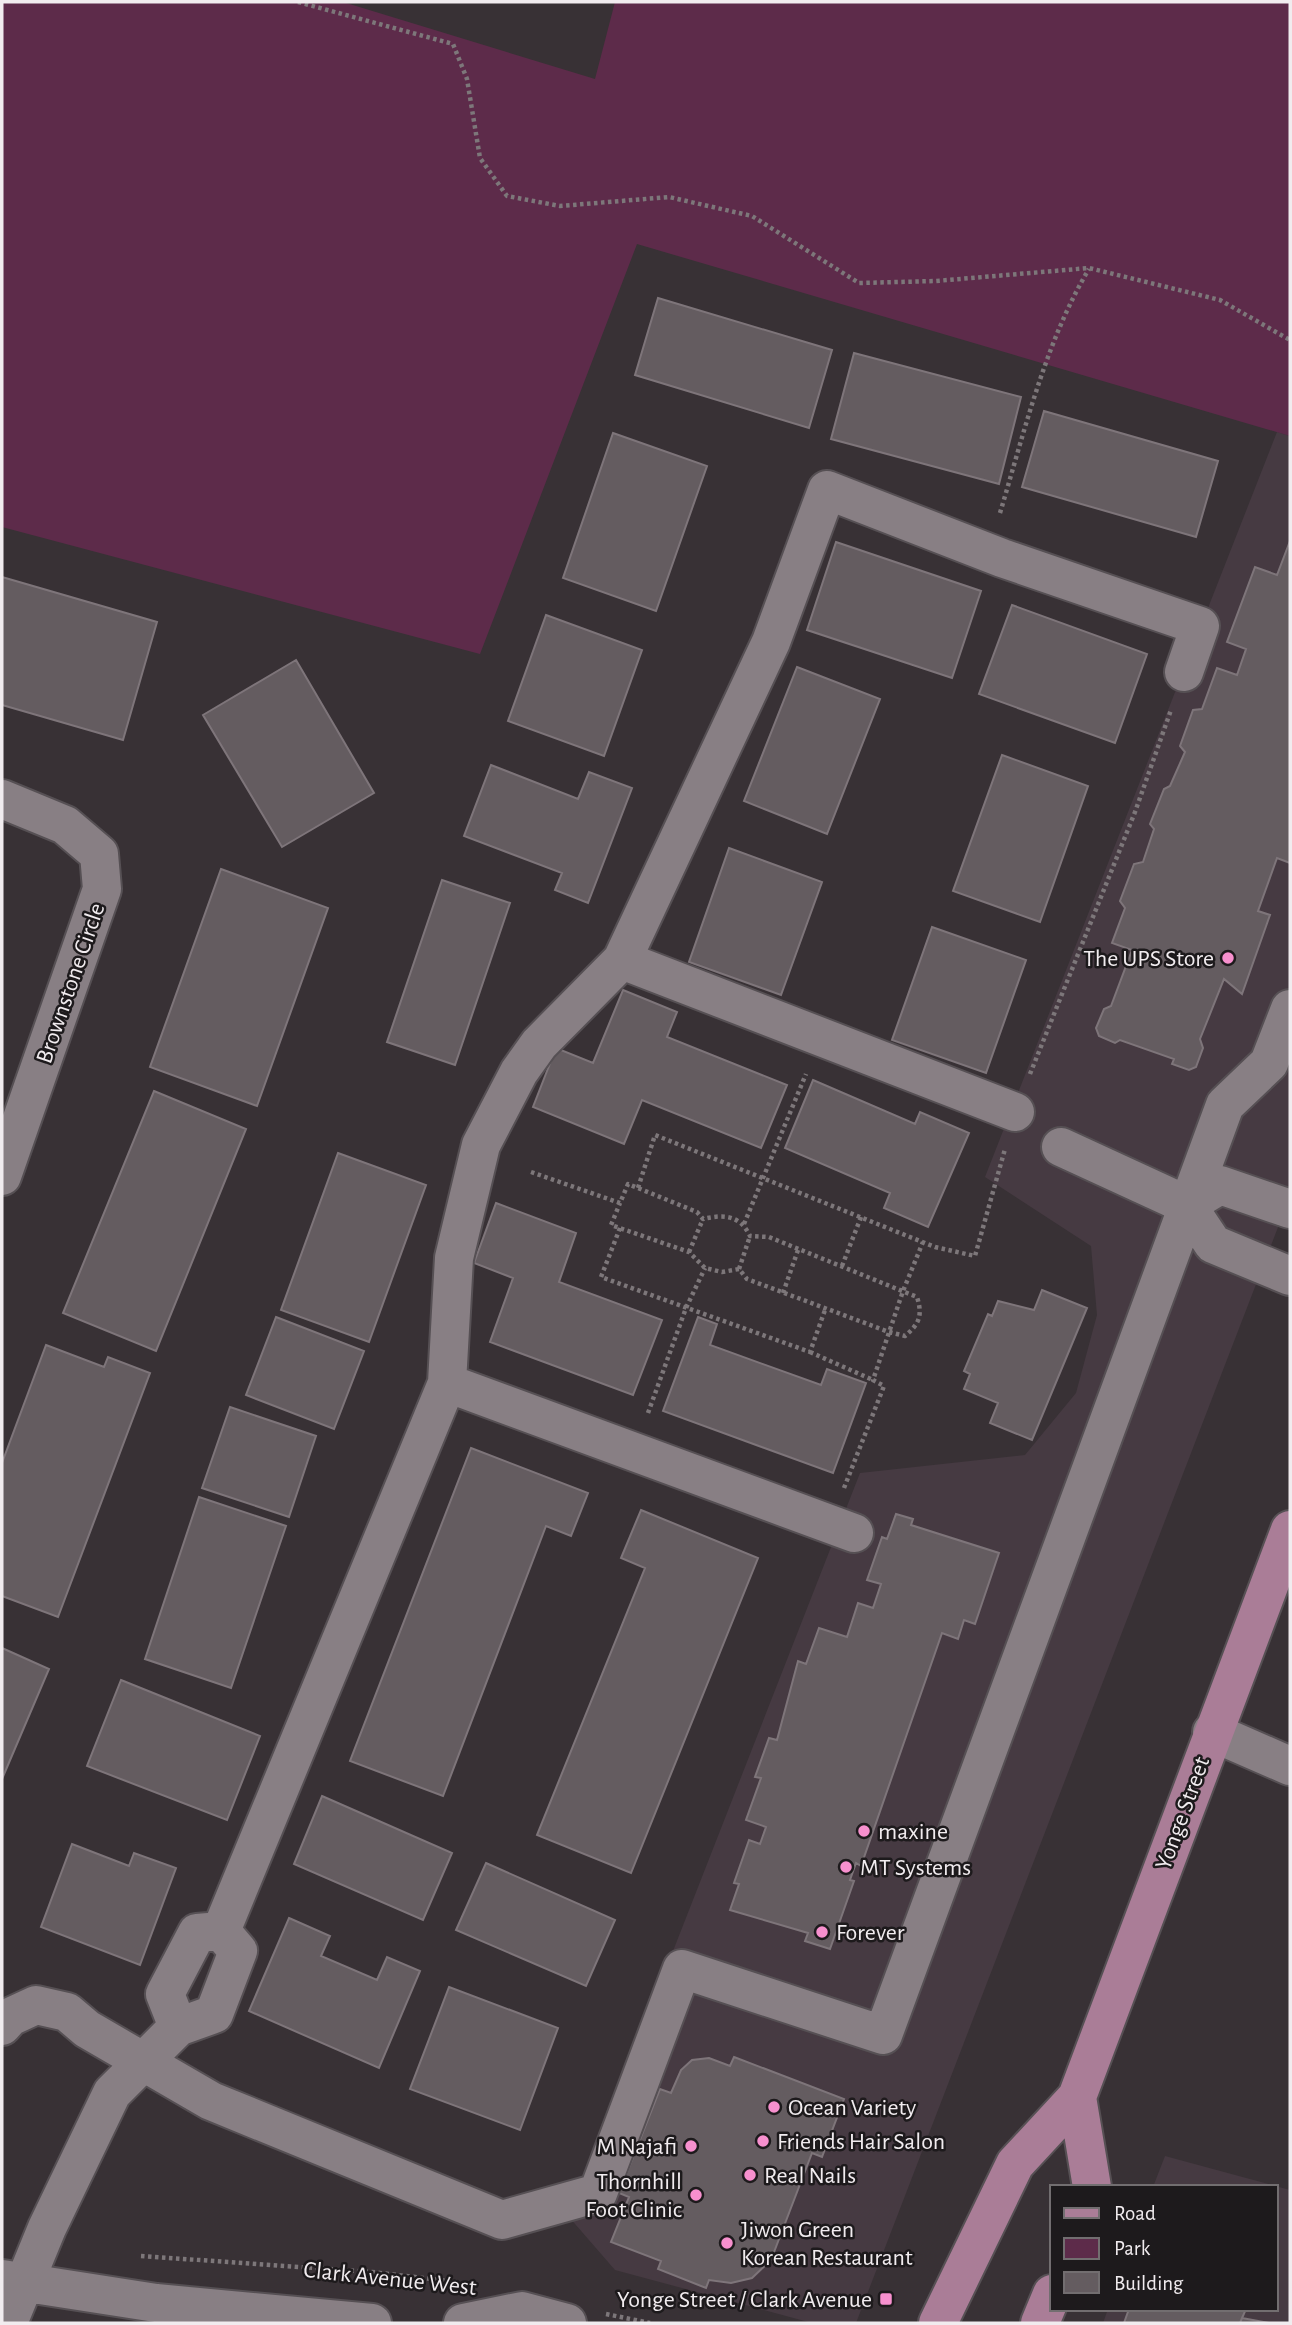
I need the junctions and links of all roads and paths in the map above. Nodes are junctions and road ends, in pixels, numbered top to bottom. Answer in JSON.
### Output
{"nodes":[{"id":1,"x":298,"y":2,"type":"edge"},
{"id":2,"x":1089,"y":268,"type":"junction"},
{"id":3,"x":1290,"y":340,"type":"edge"},
{"id":4,"x":988,"y":552,"type":"junction"},
{"id":5,"x":1184,"y":672,"type":"joint"},
{"id":6,"x":2,"y":799,"type":"edge"},
{"id":7,"x":622,"y":960,"type":"junction"},
{"id":8,"x":1290,"y":1010,"type":"edge"},
{"id":9,"x":822,"y":1038,"type":"junction"},
{"id":10,"x":1015,"y":1112,"type":"junction"},
{"id":11,"x":1061,"y":1147,"type":"dead end"},
{"id":12,"x":531,"y":1172,"type":"dead end"},
{"id":13,"x":2,"y":1177,"type":"edge"},
{"id":14,"x":762,"y":1178,"type":"junction"},
{"id":15,"x":638,"y":1188,"type":"junction"},
{"id":16,"x":620,"y":1203,"type":"junction"},
{"id":17,"x":1187,"y":1205,"type":"junction"},
{"id":18,"x":1290,"y":1209,"type":"edge"},
{"id":19,"x":861,"y":1217,"type":"junction"},
{"id":20,"x":703,"y":1219,"type":"junction"},
{"id":21,"x":744,"y":1224,"type":"junction"},
{"id":22,"x":620,"y":1228,"type":"junction"},
{"id":23,"x":750,"y":1236,"type":"junction"},
{"id":24,"x":923,"y":1242,"type":"junction"},
{"id":25,"x":798,"y":1250,"type":"junction"},
{"id":26,"x":689,"y":1252,"type":"junction"},
{"id":27,"x":842,"y":1266,"type":"junction"},
{"id":28,"x":705,"y":1268,"type":"junction"},
{"id":29,"x":739,"y":1269,"type":"junction"},
{"id":30,"x":1290,"y":1276,"type":"edge"},
{"id":31,"x":903,"y":1291,"type":"junction"},
{"id":32,"x":783,"y":1293,"type":"junction"},
{"id":33,"x":686,"y":1308,"type":"junction"},
{"id":34,"x":825,"y":1310,"type":"junction"},
{"id":35,"x":889,"y":1332,"type":"junction"},
{"id":36,"x":810,"y":1352,"type":"junction"},
{"id":37,"x":873,"y":1380,"type":"junction"},
{"id":38,"x":447,"y":1383,"type":"junction"},
{"id":39,"x":634,"y":1452,"type":"junction"},
{"id":40,"x":842,"y":1528,"type":"joint"},
{"id":41,"x":1290,"y":1530,"type":"edge"},
{"id":42,"x":1212,"y":1732,"type":"junction"},
{"id":43,"x":1290,"y":1766,"type":"edge"},
{"id":44,"x":221,"y":1931,"type":"junction"},
{"id":45,"x":2,"y":2026,"type":"edge"},
{"id":46,"x":178,"y":2027,"type":"junction"},
{"id":47,"x":142,"y":2062,"type":"junction"},
{"id":48,"x":1077,"y":2097,"type":"junction"},
{"id":49,"x":1092,"y":2185,"type":"edge"},
{"id":50,"x":128,"y":2255,"type":"dead end"},
{"id":51,"x":13,"y":2281,"type":"edge"},
{"id":52,"x":464,"y":2283,"type":"dead end"},
{"id":53,"x":1050,"y":2299,"type":"edge"},
{"id":54,"x":582,"y":2318,"type":"edge"},
{"id":55,"x":8,"y":2323,"type":"edge"},
{"id":56,"x":372,"y":2323,"type":"edge"},
{"id":57,"x":463,"y":2323,"type":"edge"},
{"id":58,"x":650,"y":2323,"type":"edge"},
{"id":59,"x":938,"y":2323,"type":"edge"},
{"id":60,"x":1040,"y":2323,"type":"edge"}],
"edges":[{"from":1,"to":2,"type":"path"},
{"from":2,"to":3,"type":"path"},
{"from":2,"to":4,"type":"path"},
{"from":4,"to":5,"type":"street"},
{"from":4,"to":7,"type":"street"},
{"from":5,"to":10,"type":"path"},
{"from":6,"to":13,"type":"street","name":"Brownstone Circle"},
{"from":7,"to":9,"type":"street"},
{"from":7,"to":38,"type":"street"},
{"from":8,"to":17,"type":"street"},
{"from":9,"to":10,"type":"street"},
{"from":9,"to":14,"type":"path"},
{"from":10,"to":24,"type":"path"},
{"from":11,"to":17,"type":"street"},
{"from":12,"to":16,"type":"path"},
{"from":14,"to":15,"type":"path"},
{"from":14,"to":19,"type":"path"},
{"from":14,"to":21,"type":"path"},
{"from":15,"to":16,"type":"path"},
{"from":15,"to":20,"type":"path"},
{"from":16,"to":22,"type":"path"},
{"from":17,"to":18,"type":"street"},
{"from":17,"to":30,"type":"street"},
{"from":17,"to":47,"type":"street"},
{"from":19,"to":24,"type":"path"},
{"from":19,"to":27,"type":"path"},
{"from":20,"to":21,"type":"path"},
{"from":20,"to":26,"type":"path"},
{"from":21,"to":23,"type":"path"},
{"from":22,"to":26,"type":"path"},
{"from":22,"to":33,"type":"path"},
{"from":23,"to":25,"type":"path"},
{"from":23,"to":29,"type":"path"},
{"from":24,"to":31,"type":"path"},
{"from":25,"to":27,"type":"path"},
{"from":25,"to":32,"type":"path"},
{"from":26,"to":28,"type":"path"},
{"from":27,"to":31,"type":"path"},
{"from":28,"to":29,"type":"path"},
{"from":28,"to":33,"type":"path"},
{"from":29,"to":32,"type":"path"},
{"from":31,"to":35,"type":"path"},
{"from":31,"to":35,"type":"path"},
{"from":32,"to":34,"type":"path"},
{"from":33,"to":36,"type":"path"},
{"from":33,"to":39,"type":"path"},
{"from":34,"to":35,"type":"path"},
{"from":34,"to":36,"type":"path"},
{"from":35,"to":37,"type":"path"},
{"from":36,"to":37,"type":"path"},
{"from":37,"to":40,"type":"path"},
{"from":38,"to":39,"type":"street"},
{"from":38,"to":44,"type":"street"},
{"from":39,"to":40,"type":"street"},
{"from":41,"to":42,"type":"main road","name":"Yonge Street"},
{"from":42,"to":43,"type":"street"},
{"from":42,"to":48,"type":"main road","name":"Yonge Street"},
{"from":44,"to":46,"type":"street"},
{"from":44,"to":46,"type":"street"},
{"from":45,"to":47,"type":"street"},
{"from":46,"to":47,"type":"street"},
{"from":47,"to":51,"type":"street"},
{"from":48,"to":49,"type":"main road","name":"Yonge Street"},
{"from":48,"to":59,"type":"main road","name":"Yonge Street"},
{"from":50,"to":52,"type":"path","name":"Clark Avenue West"},
{"from":51,"to":55,"type":"street"},
{"from":51,"to":56,"type":"street","name":"Clark Avenue West"},
{"from":53,"to":60,"type":"main road"},
{"from":54,"to":57,"type":"street","name":"Clark Avenue West"},
{"from":54,"to":58,"type":"path"}]}
